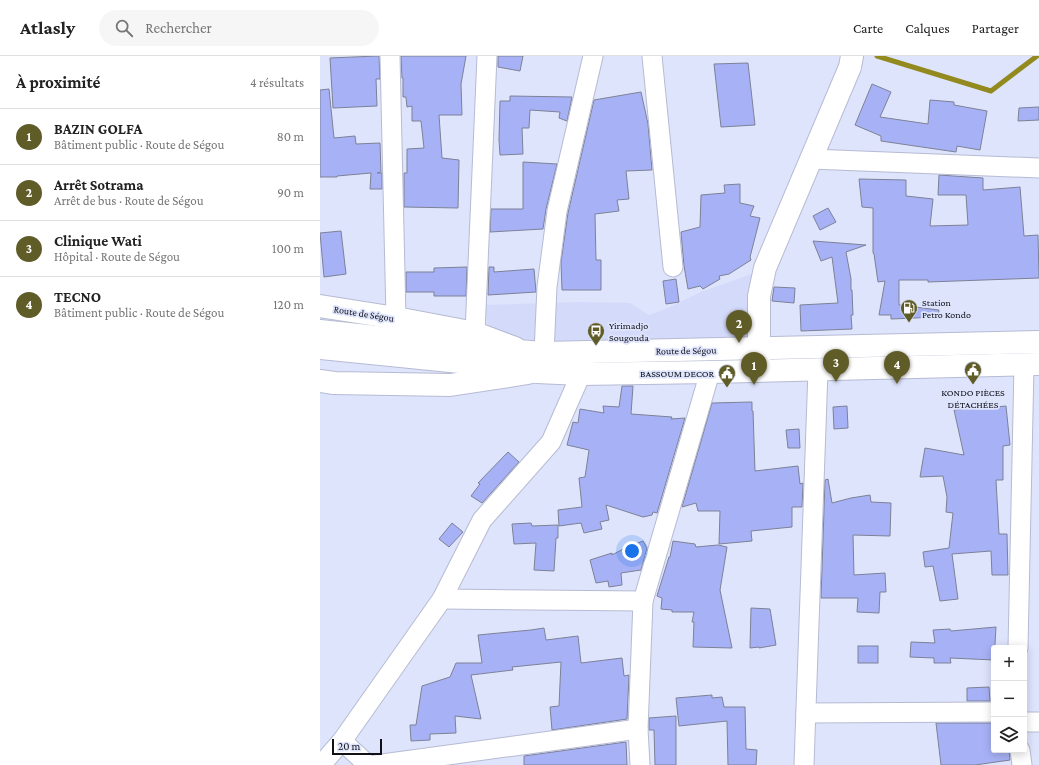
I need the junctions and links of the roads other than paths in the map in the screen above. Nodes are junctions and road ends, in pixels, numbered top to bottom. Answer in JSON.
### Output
{"nodes":[{"id":1,"x":390,"y":56,"type":"edge"},
{"id":2,"x":487,"y":56,"type":"edge"},
{"id":3,"x":593,"y":56,"type":"edge"},
{"id":4,"x":652,"y":56,"type":"edge"},
{"id":5,"x":851,"y":61,"type":"edge"},
{"id":6,"x":811,"y":159,"type":"junction"},
{"id":7,"x":1039,"y":168,"type":"edge"},
{"id":8,"x":674,"y":267,"type":"dead end"},
{"id":9,"x":320,"y":306,"type":"edge"},
{"id":10,"x":396,"y":318,"type":"junction"},
{"id":11,"x":320,"y":331,"type":"edge"},
{"id":12,"x":476,"y":333,"type":"junction"},
{"id":13,"x":1039,"y":342,"type":"edge"},
{"id":14,"x":320,"y":348,"type":"edge"},
{"id":15,"x":760,"y":349,"type":"junction"},
{"id":16,"x":490,"y":357,"type":"junction"},
{"id":17,"x":535,"y":359,"type":"junction"},
{"id":18,"x":1032,"y":365,"type":"edge"},
{"id":19,"x":818,"y":370,"type":"junction"},
{"id":20,"x":759,"y":371,"type":"junction"},
{"id":21,"x":710,"y":372,"type":"junction"},
{"id":22,"x":581,"y":374,"type":"junction"},
{"id":23,"x":320,"y":381,"type":"edge"},
{"id":24,"x":442,"y":599,"type":"junction"},
{"id":25,"x":643,"y":601,"type":"junction"},
{"id":26,"x":1018,"y":645,"type":"edge"},
{"id":27,"x":991,"y":712,"type":"edge"},
{"id":28,"x":806,"y":713,"type":"junction"},
{"id":29,"x":1027,"y":722,"type":"edge"},
{"id":30,"x":1039,"y":722,"type":"edge"},
{"id":31,"x":638,"y":729,"type":"junction"},
{"id":32,"x":342,"y":741,"type":"junction"},
{"id":33,"x":1020,"y":753,"type":"edge"},
{"id":34,"x":321,"y":765,"type":"edge"},
{"id":35,"x":368,"y":765,"type":"edge"},
{"id":36,"x":375,"y":765,"type":"edge"},
{"id":37,"x":640,"y":765,"type":"edge"},
{"id":38,"x":804,"y":765,"type":"edge"},
{"id":39,"x":1022,"y":765,"type":"edge"}],
"edges":[{"from":1,"to":10,"type":"street"},
{"from":2,"to":12,"type":"street"},
{"from":3,"to":17,"type":"street"},
{"from":4,"to":8,"type":"street"},
{"from":5,"to":6,"type":"main road"},
{"from":6,"to":7,"type":"street"},
{"from":6,"to":15,"type":"main road"},
{"from":9,"to":10,"type":"main road","name":"Route de Ségou"},
{"from":10,"to":12,"type":"main road","name":"Route de Ségou"},
{"from":11,"to":16,"type":"main road","name":"Route de Ségou"},
{"from":12,"to":17,"type":"main road","name":"Route de Ségou"},
{"from":13,"to":15,"type":"main road","name":"Route de Ségou"},
{"from":14,"to":16,"type":"main road","name":"Route de Ségou"},
{"from":15,"to":17,"type":"main road","name":"Route de Ségou"},
{"from":15,"to":20,"type":"main road"},
{"from":16,"to":17,"type":"main road","name":"Route de Ségou"},
{"from":17,"to":22,"type":"main road","name":"Route de Ségou"},
{"from":17,"to":23,"type":"main road","name":"Route de Ségou"},
{"from":18,"to":19,"type":"main road","name":"Route de Ségou"},
{"from":18,"to":26,"type":"street"},
{"from":19,"to":20,"type":"main road","name":"Route de Ségou"},
{"from":19,"to":28,"type":"street"},
{"from":20,"to":21,"type":"main road","name":"Route de Ségou"},
{"from":21,"to":22,"type":"main road","name":"Route de Ségou"},
{"from":21,"to":25,"type":"street"},
{"from":22,"to":24,"type":"street"},
{"from":24,"to":25,"type":"street"},
{"from":24,"to":32,"type":"street"},
{"from":25,"to":31,"type":"street"},
{"from":27,"to":28,"type":"street"},
{"from":28,"to":38,"type":"street"},
{"from":29,"to":30,"type":"street"},
{"from":31,"to":36,"type":"street"},
{"from":31,"to":37,"type":"street"},
{"from":32,"to":34,"type":"street"},
{"from":32,"to":35,"type":"street"},
{"from":33,"to":39,"type":"street"}]}
